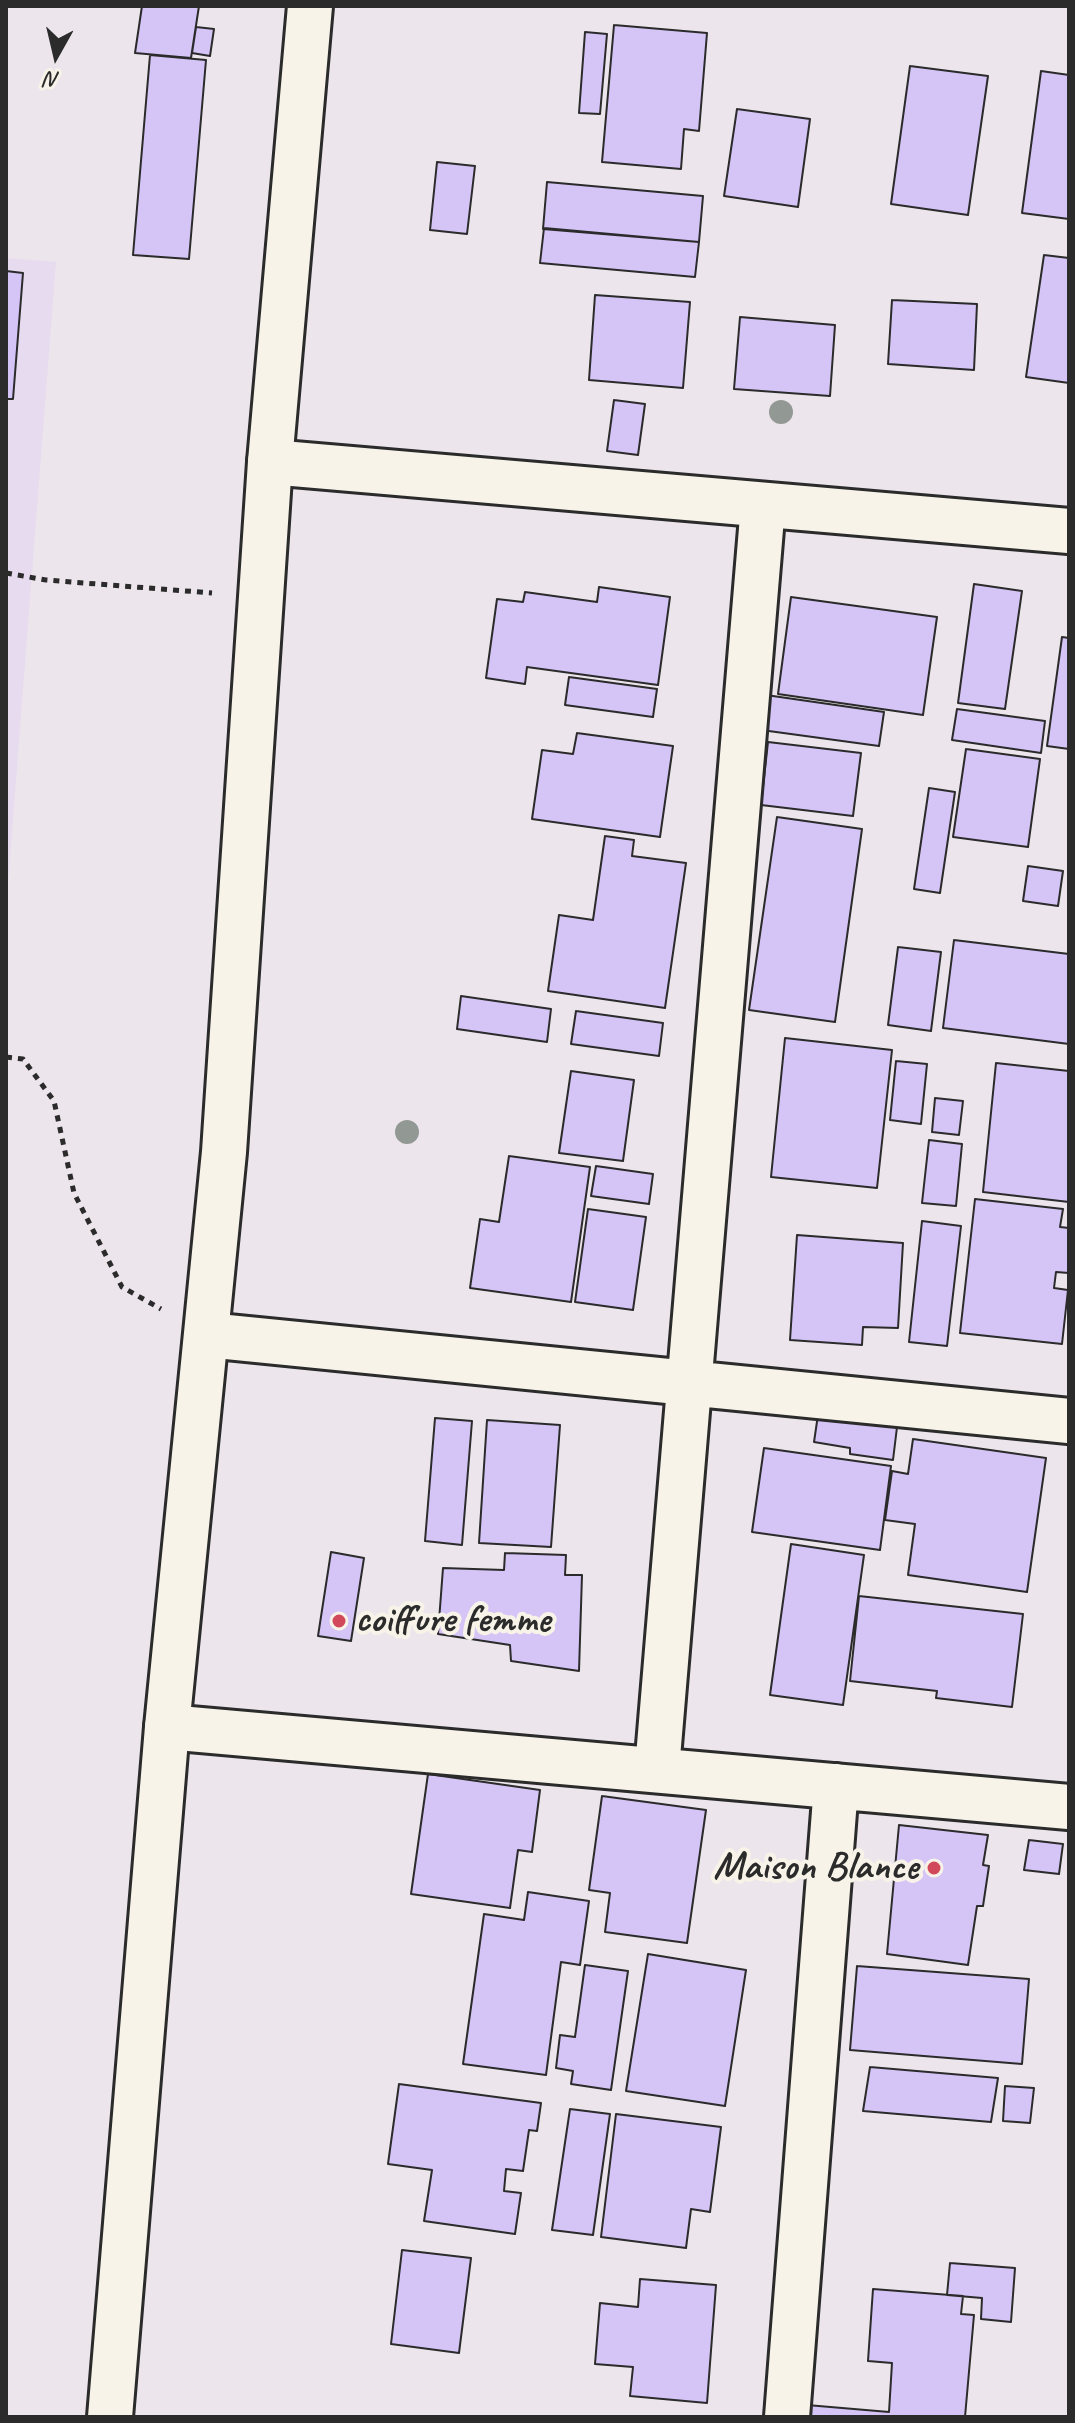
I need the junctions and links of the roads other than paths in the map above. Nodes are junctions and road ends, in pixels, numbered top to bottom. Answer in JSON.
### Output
{"nodes":[{"id":1,"x":310,"y":6,"type":"edge"},
{"id":2,"x":270,"y":462,"type":"junction"},
{"id":3,"x":763,"y":505,"type":"junction"},
{"id":4,"x":1069,"y":531,"type":"edge"},
{"id":5,"x":207,"y":1335,"type":"junction"},
{"id":6,"x":690,"y":1386,"type":"junction"},
{"id":7,"x":1069,"y":1421,"type":"edge"},
{"id":8,"x":167,"y":1727,"type":"junction"},
{"id":9,"x":657,"y":1769,"type":"junction"},
{"id":10,"x":836,"y":1786,"type":"junction"},
{"id":11,"x":1069,"y":1807,"type":"edge"},
{"id":12,"x":110,"y":2417,"type":"edge"},
{"id":13,"x":787,"y":2417,"type":"edge"}],
"edges":[{"from":1,"to":2,"type":"street"},
{"from":2,"to":3,"type":"street"},
{"from":2,"to":5,"type":"street"},
{"from":3,"to":4,"type":"street"},
{"from":3,"to":6,"type":"street"},
{"from":5,"to":6,"type":"street"},
{"from":5,"to":8,"type":"street"},
{"from":6,"to":7,"type":"street"},
{"from":6,"to":9,"type":"street"},
{"from":8,"to":9,"type":"street"},
{"from":8,"to":12,"type":"street"},
{"from":9,"to":10,"type":"street"},
{"from":10,"to":11,"type":"street"},
{"from":10,"to":13,"type":"street"}]}
